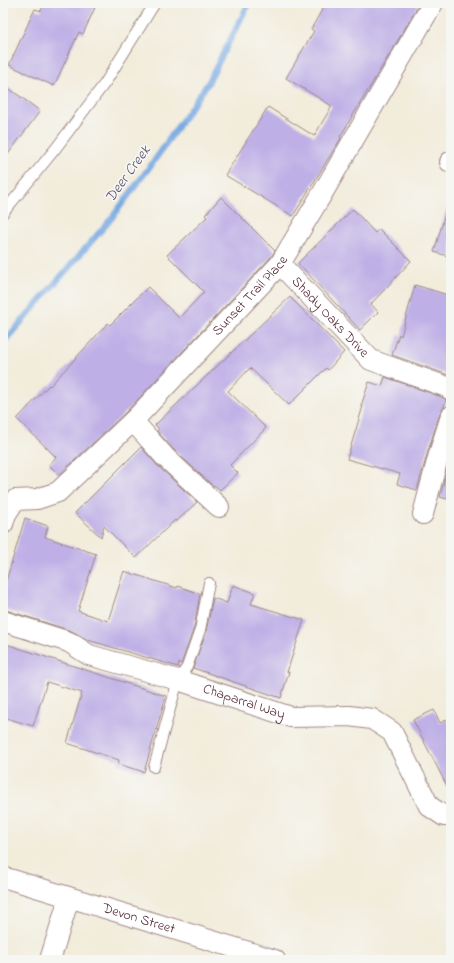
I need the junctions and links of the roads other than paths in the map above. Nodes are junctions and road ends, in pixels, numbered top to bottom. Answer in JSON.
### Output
{"nodes":[{"id":1,"x":155,"y":3,"type":"edge"},
{"id":2,"x":433,"y":3,"type":"edge"},
{"id":3,"x":3,"y":212,"type":"edge"},
{"id":4,"x":280,"y":264,"type":"junction"},
{"id":5,"x":451,"y":390,"type":"edge"},
{"id":6,"x":451,"y":416,"type":"edge"},
{"id":7,"x":133,"y":421,"type":"junction"},
{"id":8,"x":219,"y":508,"type":"dead end"},
{"id":9,"x":423,"y":514,"type":"dead end"},
{"id":10,"x":3,"y":524,"type":"edge"},
{"id":11,"x":209,"y":583,"type":"dead end"},
{"id":12,"x":3,"y":621,"type":"edge"},
{"id":13,"x":178,"y":680,"type":"junction"},
{"id":14,"x":154,"y":767,"type":"dead end"},
{"id":15,"x":447,"y":816,"type":"edge"},
{"id":16,"x":3,"y":877,"type":"edge"},
{"id":17,"x":69,"y":898,"type":"junction"},
{"id":18,"x":50,"y":960,"type":"edge"},
{"id":19,"x":275,"y":960,"type":"edge"}],
"edges":[{"from":1,"to":3,"type":"lane"},
{"from":2,"to":4,"type":"street","name":"Sunset Trail Place"},
{"from":4,"to":5,"type":"street","name":"Shady Oaks Drive"},
{"from":4,"to":7,"type":"street","name":"Sunset Trail Place"},
{"from":6,"to":9,"type":"street"},
{"from":7,"to":8,"type":"street"},
{"from":7,"to":10,"type":"street","name":"Sunset Trail Place"},
{"from":11,"to":13,"type":"lane"},
{"from":12,"to":13,"type":"street","name":"Chaparral Way"},
{"from":13,"to":14,"type":"lane"},
{"from":13,"to":15,"type":"street","name":"Chaparral Way"},
{"from":16,"to":17,"type":"street","name":"Devon Street"},
{"from":17,"to":18,"type":"street"},
{"from":17,"to":19,"type":"street","name":"Devon Street"}]}
